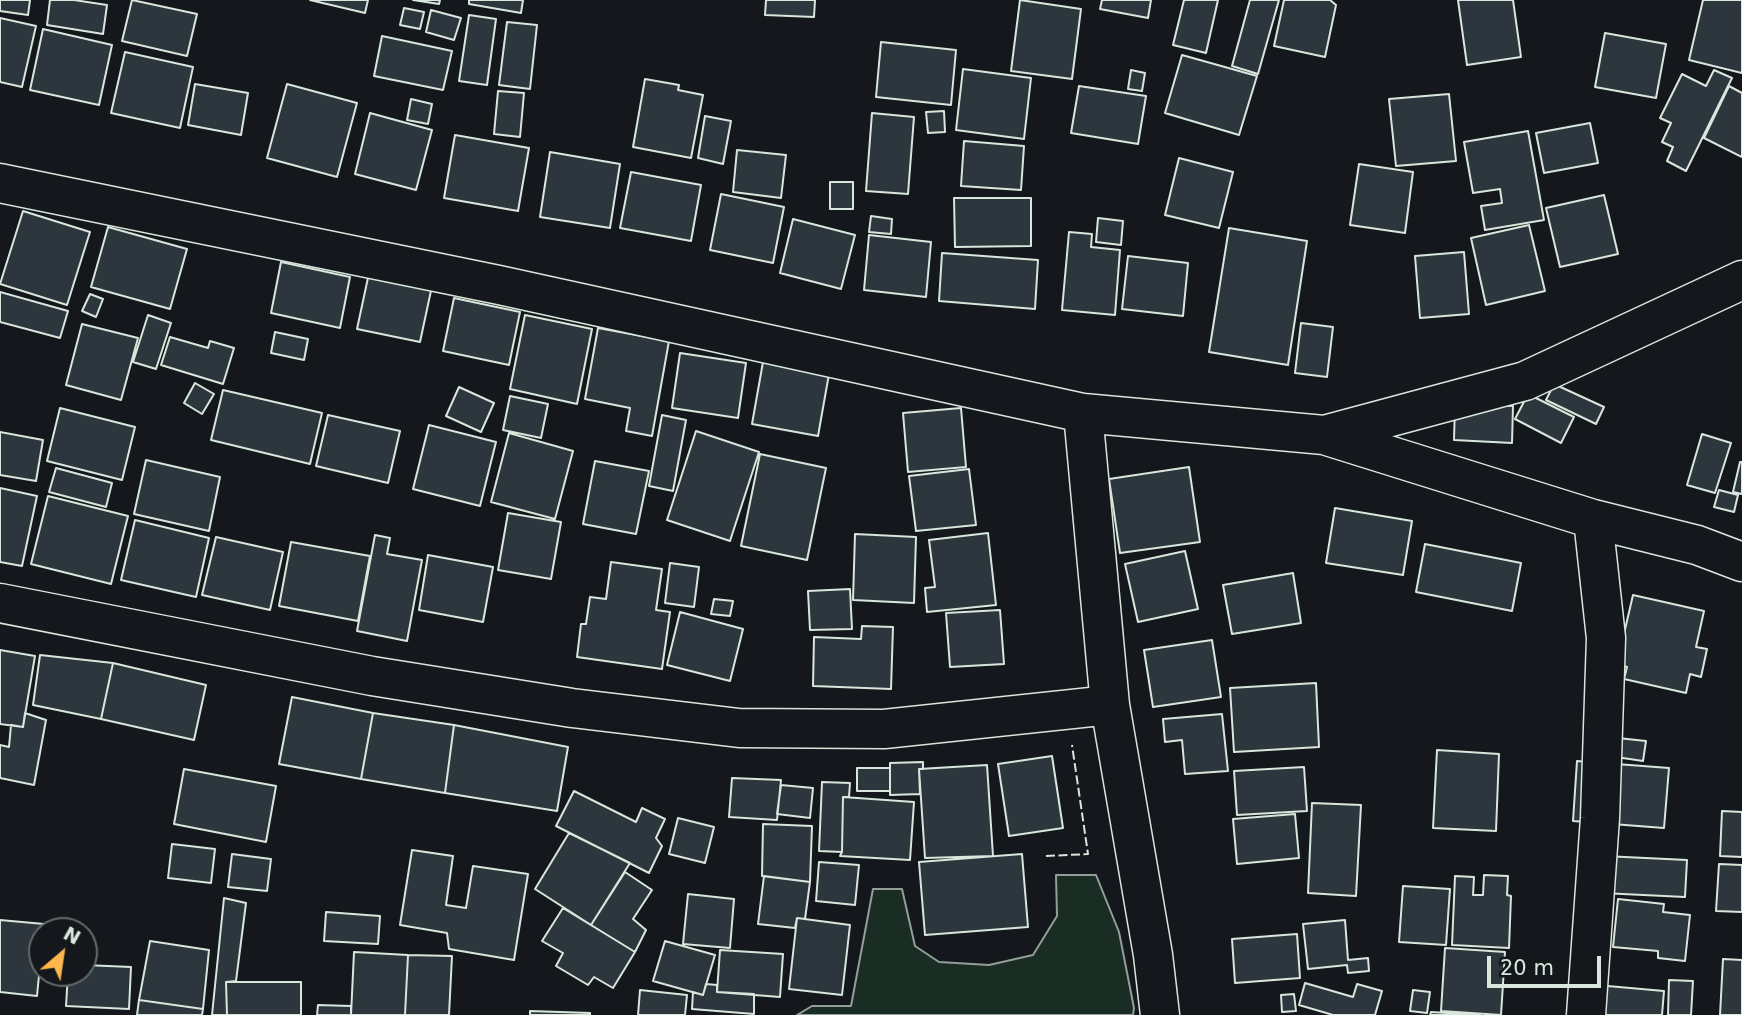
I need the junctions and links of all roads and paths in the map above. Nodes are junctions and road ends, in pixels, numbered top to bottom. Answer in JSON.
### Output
{"nodes":[{"id":1,"x":0,"y":183,"type":"edge"},
{"id":2,"x":1742,"y":280,"type":"edge"},
{"id":3,"x":1083,"y":413,"type":"junction"},
{"id":4,"x":1324,"y":435,"type":"junction"},
{"id":5,"x":1593,"y":519,"type":"junction"},
{"id":6,"x":1742,"y":562,"type":"edge"},
{"id":7,"x":0,"y":603,"type":"edge"},
{"id":8,"x":1110,"y":705,"type":"junction"},
{"id":9,"x":1160,"y":1015,"type":"edge"},
{"id":10,"x":1586,"y":1015,"type":"edge"}],
"edges":[{"from":1,"to":3,"type":"street"},
{"from":2,"to":4,"type":"street"},
{"from":3,"to":4,"type":"street"},
{"from":3,"to":8,"type":"street"},
{"from":4,"to":5,"type":"street"},
{"from":5,"to":6,"type":"street"},
{"from":5,"to":10,"type":"street"},
{"from":7,"to":8,"type":"street"},
{"from":8,"to":9,"type":"street"}]}
